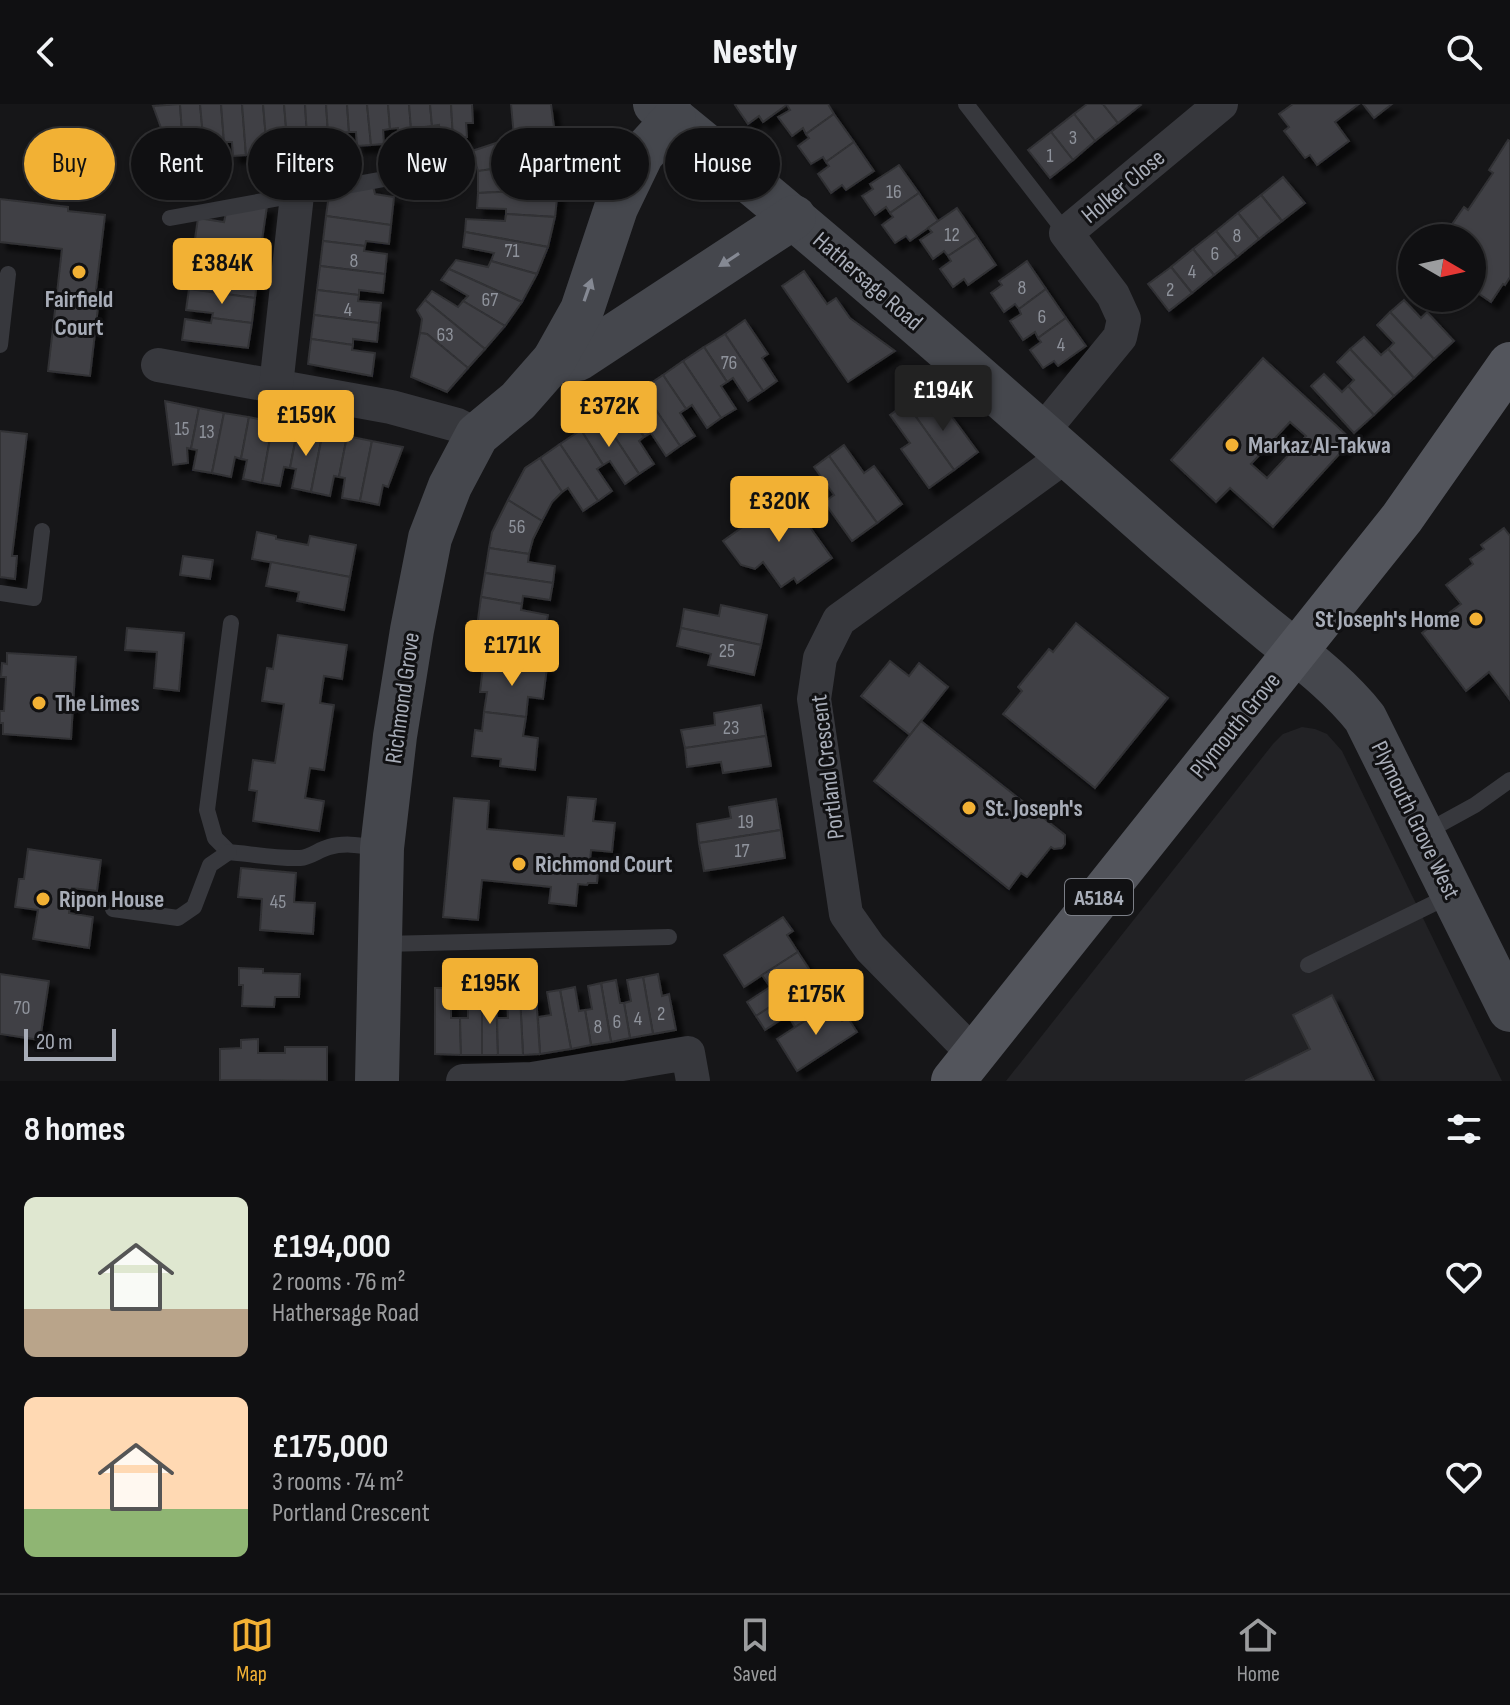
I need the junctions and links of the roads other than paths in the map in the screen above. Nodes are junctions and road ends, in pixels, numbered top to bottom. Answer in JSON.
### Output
{"nodes":[{"id":1,"x":966,"y":104,"type":"edge"},
{"id":2,"x":1221,"y":104,"type":"edge"},
{"id":3,"x":665,"y":112,"type":"edge"},
{"id":4,"x":269,"y":200,"type":"edge"},
{"id":5,"x":296,"y":200,"type":"edge"},
{"id":6,"x":794,"y":217,"type":"junction"},
{"id":7,"x":170,"y":218,"type":"dead end"},
{"id":8,"x":1066,"y":233,"type":"junction"},
{"id":9,"x":8,"y":274,"type":"dead end"},
{"id":10,"x":0,"y":345,"type":"edge"},
{"id":11,"x":554,"y":360,"type":"junction"},
{"id":12,"x":1510,"y":364,"type":"edge"},
{"id":13,"x":158,"y":365,"type":"dead end"},
{"id":14,"x":276,"y":386,"type":"junction"},
{"id":15,"x":477,"y":435,"type":"junction"},
{"id":16,"x":1055,"y":444,"type":"junction"},
{"id":17,"x":42,"y":531,"type":"dead end"},
{"id":18,"x":0,"y":593,"type":"edge"},
{"id":19,"x":231,"y":623,"type":"dead end"},
{"id":20,"x":1294,"y":651,"type":"junction"},
{"id":21,"x":1510,"y":780,"type":"edge"},
{"id":22,"x":1422,"y":834,"type":"junction"},
{"id":23,"x":382,"y":848,"type":"junction"},
{"id":24,"x":229,"y":852,"type":"junction"},
{"id":25,"x":1453,"y":894,"type":"junction"},
{"id":26,"x":113,"y":909,"type":"dead end"},
{"id":27,"x":669,"y":937,"type":"dead end"},
{"id":28,"x":380,"y":944,"type":"junction"},
{"id":29,"x":1308,"y":965,"type":"dead end"},
{"id":30,"x":1510,"y":1010,"type":"edge"},
{"id":31,"x":963,"y":1068,"type":"edge"},
{"id":32,"x":377,"y":1081,"type":"edge"},
{"id":33,"x":463,"y":1081,"type":"edge"},
{"id":34,"x":693,"y":1081,"type":"edge"}],
"edges":[{"from":1,"to":8,"type":"lane"},
{"from":2,"to":8,"type":"street","name":"Holker Close"},
{"from":3,"to":6,"type":"street","name":"Hathersage Road"},
{"from":11,"to":3,"type":"street","name":"Richmond Grove","one_way":true},
{"from":4,"to":7,"type":"lane"},
{"from":5,"to":14,"type":"street"},
{"from":6,"to":11,"type":"street","one_way":true},
{"from":6,"to":16,"type":"street","name":"Hathersage Road"},
{"from":8,"to":16,"type":"street","name":"Holker Close"},
{"from":9,"to":10,"type":"lane"},
{"from":11,"to":15,"type":"street","name":"Richmond Grove"},
{"from":12,"to":20,"type":"main road","name":"Plymouth Grove","number":"A5184"},
{"from":13,"to":14,"type":"street"},
{"from":14,"to":15,"type":"street"},
{"from":15,"to":23,"type":"street","name":"Richmond Grove"},
{"from":16,"to":20,"type":"street","name":"Hathersage Road"},
{"from":16,"to":31,"type":"street","name":"Portland Crescent"},
{"from":17,"to":18,"type":"lane"},
{"from":19,"to":24,"type":"lane"},
{"from":20,"to":22,"type":"street","name":"Plymouth Grove West"},
{"from":20,"to":31,"type":"main road","name":"Plymouth Grove","number":"A5184"},
{"from":21,"to":22,"type":"lane"},
{"from":22,"to":25,"type":"street","name":"Plymouth Grove West"},
{"from":23,"to":24,"type":"lane"},
{"from":23,"to":28,"type":"street","name":"Richmond Grove"},
{"from":24,"to":26,"type":"lane"},
{"from":25,"to":29,"type":"lane"},
{"from":25,"to":30,"type":"street","name":"Plymouth Grove West"},
{"from":27,"to":28,"type":"lane"},
{"from":28,"to":32,"type":"street","name":"Richmond Grove"},
{"from":33,"to":34,"type":"street"}]}
